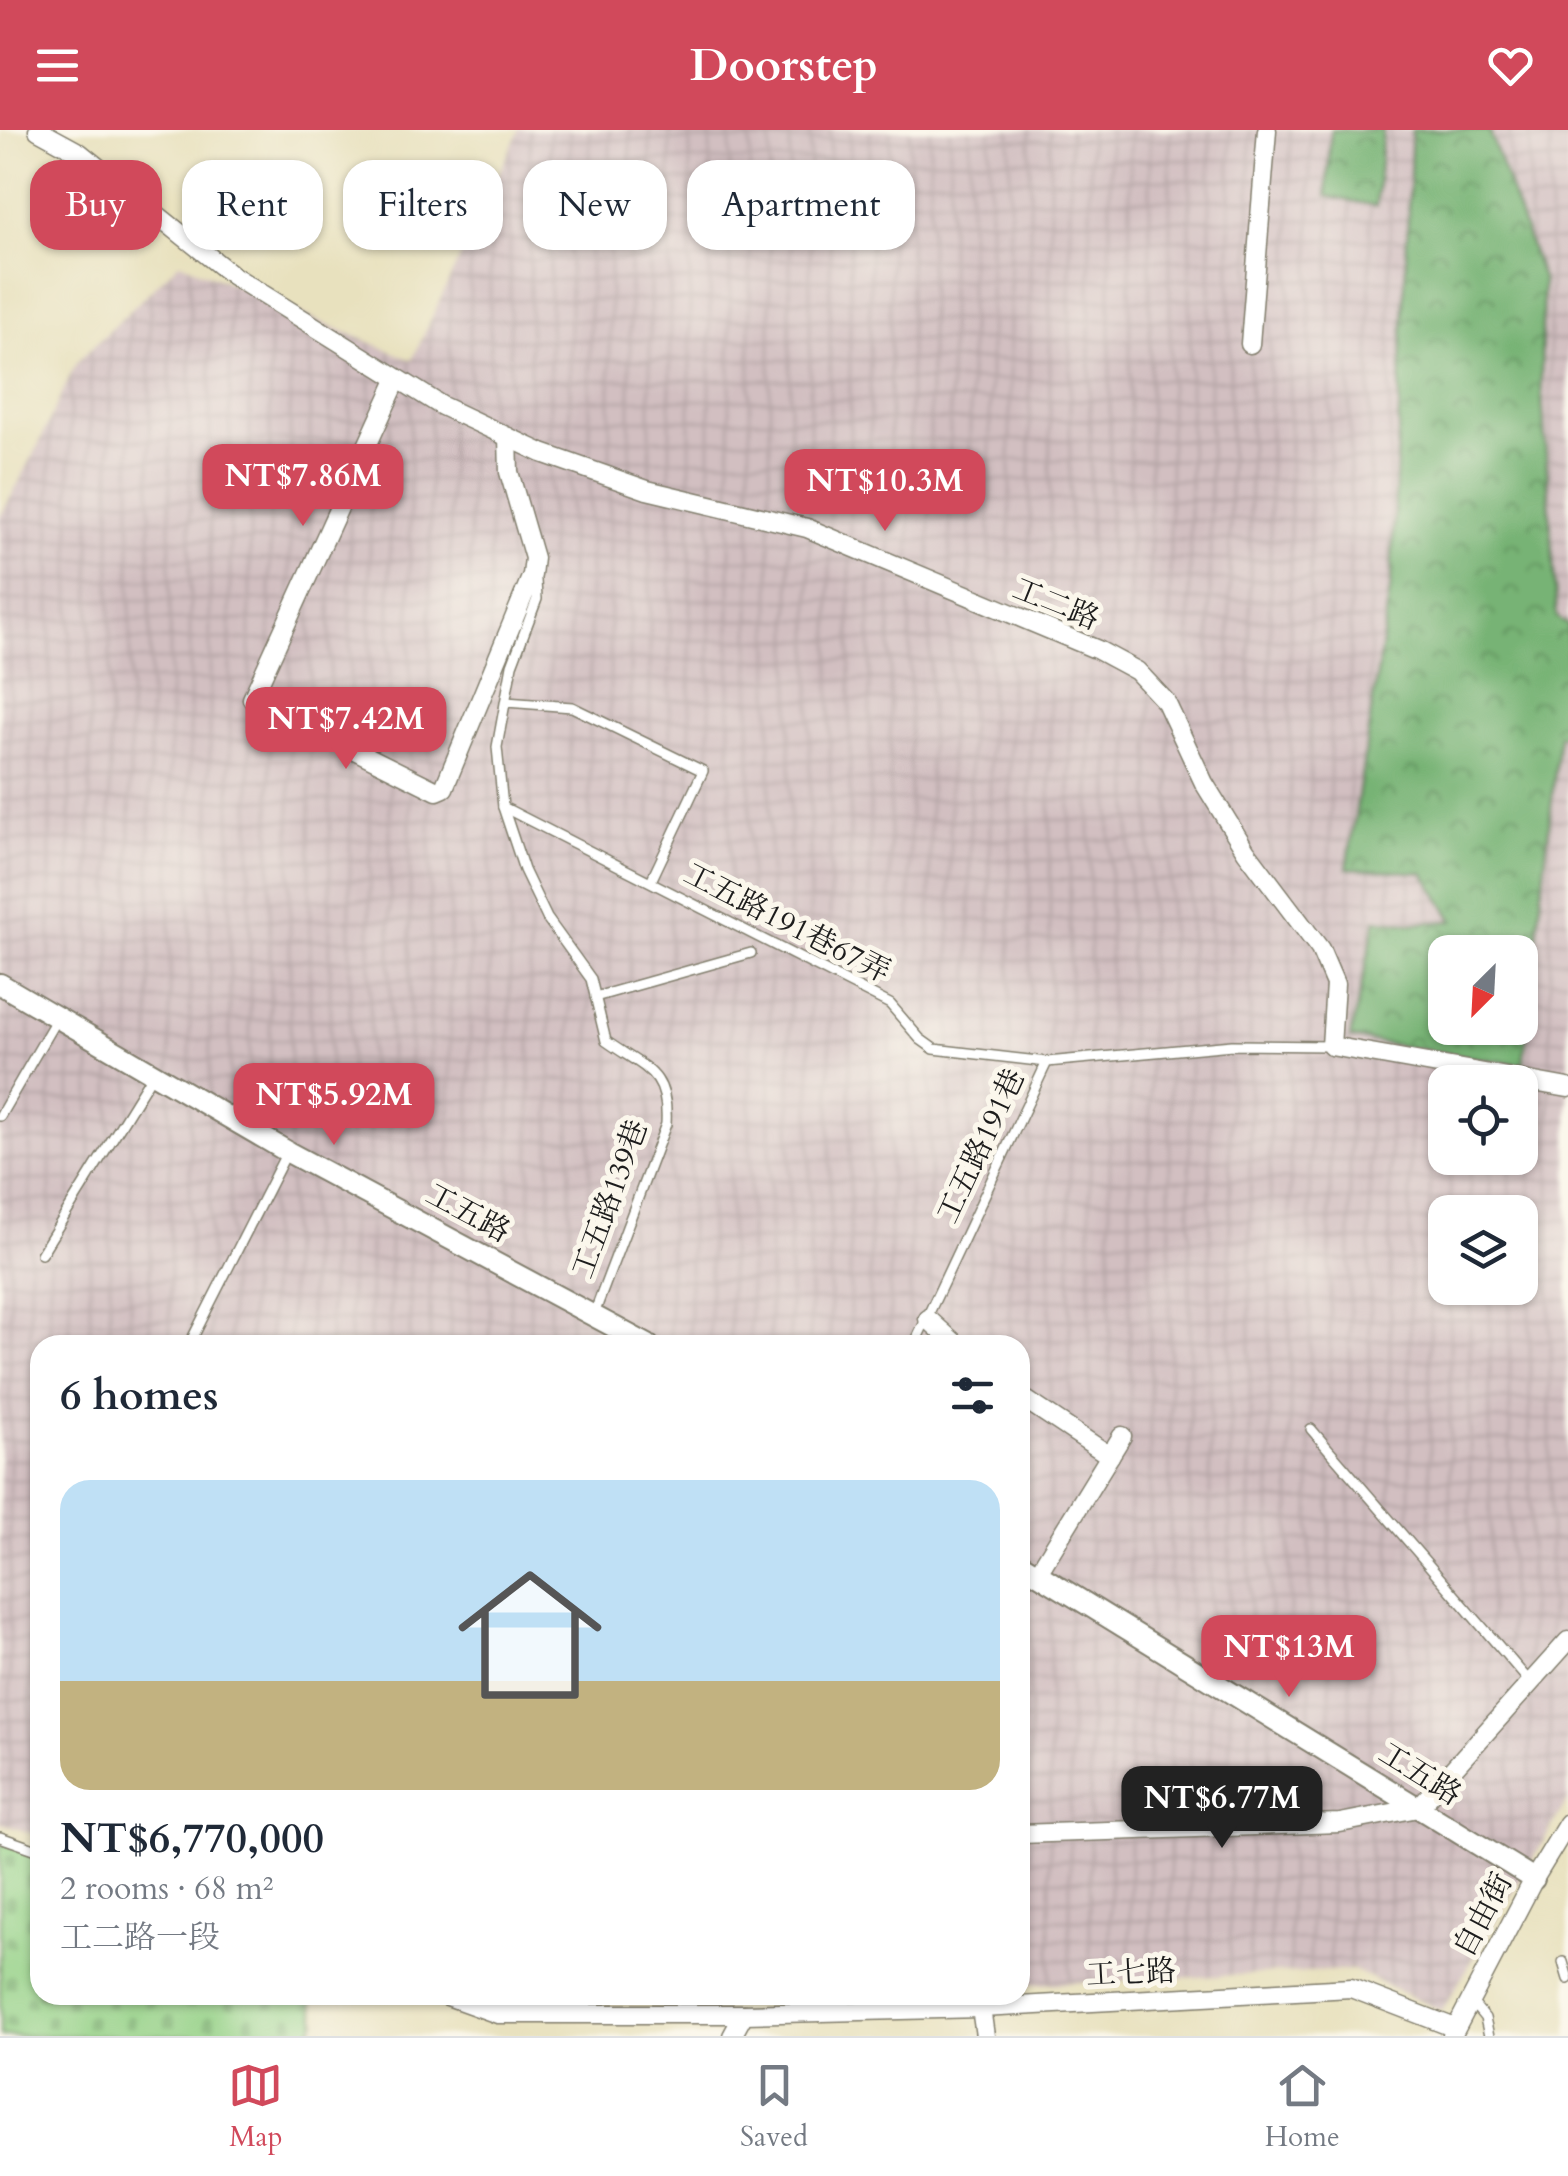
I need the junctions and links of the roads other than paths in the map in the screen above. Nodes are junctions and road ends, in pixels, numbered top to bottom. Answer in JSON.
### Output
{"nodes":[{"id":1,"x":38,"y":130,"type":"edge"},
{"id":2,"x":1267,"y":130,"type":"edge"},
{"id":3,"x":1250,"y":344,"type":"dead end"},
{"id":4,"x":398,"y":380,"type":"junction"},
{"id":5,"x":508,"y":437,"type":"junction"},
{"id":6,"x":534,"y":558,"type":"junction"},
{"id":7,"x":506,"y":702,"type":"junction"},
{"id":8,"x":504,"y":807,"type":"junction"},
{"id":9,"x":651,"y":881,"type":"junction"},
{"id":10,"x":751,"y":953,"type":"dead end"},
{"id":11,"x":0,"y":984,"type":"edge"},
{"id":12,"x":595,"y":997,"type":"junction"},
{"id":13,"x":57,"y":1018,"type":"junction"},
{"id":14,"x":1331,"y":1046,"type":"junction"},
{"id":15,"x":1047,"y":1062,"type":"junction"},
{"id":16,"x":152,"y":1075,"type":"junction"},
{"id":17,"x":1568,"y":1088,"type":"edge"},
{"id":18,"x":0,"y":1116,"type":"edge"},
{"id":19,"x":288,"y":1152,"type":"junction"},
{"id":20,"x":41,"y":1254,"type":"dead end"},
{"id":21,"x":594,"y":1314,"type":"junction"},
{"id":22,"x":928,"y":1319,"type":"junction"},
{"id":23,"x":195,"y":1335,"type":"edge"},
{"id":24,"x":631,"y":1335,"type":"edge"},
{"id":25,"x":919,"y":1335,"type":"edge"},
{"id":26,"x":945,"y":1335,"type":"edge"},
{"id":27,"x":1030,"y":1403,"type":"edge"},
{"id":28,"x":1311,"y":1429,"type":"dead end"},
{"id":29,"x":1122,"y":1436,"type":"dead end"},
{"id":30,"x":1110,"y":1456,"type":"junction"},
{"id":31,"x":1030,"y":1567,"type":"edge"},
{"id":32,"x":1030,"y":1569,"type":"edge"},
{"id":33,"x":1568,"y":1641,"type":"edge"},
{"id":34,"x":1529,"y":1681,"type":"junction"},
{"id":35,"x":1418,"y":1808,"type":"junction"},
{"id":36,"x":1568,"y":1822,"type":"edge"},
{"id":37,"x":1030,"y":1834,"type":"edge"},
{"id":38,"x":0,"y":1837,"type":"edge"},
{"id":39,"x":30,"y":1848,"type":"edge"},
{"id":40,"x":1534,"y":1878,"type":"junction"},
{"id":41,"x":1563,"y":1962,"type":"dead end"},
{"id":42,"x":1568,"y":1979,"type":"edge"},
{"id":43,"x":1469,"y":1999,"type":"junction"},
{"id":44,"x":523,"y":2005,"type":"edge"},
{"id":45,"x":982,"y":2008,"type":"junction"},
{"id":46,"x":744,"y":2014,"type":"junction"},
{"id":47,"x":1454,"y":2032,"type":"edge"},
{"id":48,"x":732,"y":2036,"type":"edge"},
{"id":49,"x":985,"y":2036,"type":"edge"},
{"id":50,"x":1489,"y":2036,"type":"edge"}],
"edges":[{"from":1,"to":4,"type":"street","name":"工二路"},
{"from":2,"to":3,"type":"street"},
{"from":4,"to":5,"type":"street","name":"工二路"},
{"from":4,"to":6,"type":"street"},
{"from":5,"to":6,"type":"street"},
{"from":5,"to":14,"type":"street","name":"工二路"},
{"from":6,"to":7,"type":"lane","name":"工五路139巷"},
{"from":7,"to":8,"type":"lane","name":"工五路139巷"},
{"from":7,"to":9,"type":"lane"},
{"from":8,"to":9,"type":"lane","name":"工五路191巷67弄"},
{"from":8,"to":12,"type":"lane","name":"工五路139巷"},
{"from":9,"to":15,"type":"lane","name":"工五路191巷67弄"},
{"from":10,"to":12,"type":"lane"},
{"from":11,"to":13,"type":"street","name":"工五路"},
{"from":12,"to":21,"type":"lane","name":"工五路139巷"},
{"from":13,"to":16,"type":"street","name":"工五路"},
{"from":13,"to":18,"type":"lane"},
{"from":14,"to":15,"type":"lane","name":"工五路191巷"},
{"from":14,"to":17,"type":"street"},
{"from":15,"to":22,"type":"lane","name":"工五路191巷"},
{"from":16,"to":19,"type":"street","name":"工五路"},
{"from":16,"to":20,"type":"lane"},
{"from":19,"to":21,"type":"street","name":"工五路"},
{"from":19,"to":23,"type":"lane"},
{"from":21,"to":24,"type":"street","name":"工五路"},
{"from":22,"to":25,"type":"lane","name":"工五路191巷"},
{"from":22,"to":26,"type":"street"},
{"from":27,"to":30,"type":"street"},
{"from":28,"to":34,"type":"lane"},
{"from":29,"to":30,"type":"street"},
{"from":30,"to":31,"type":"street"},
{"from":32,"to":35,"type":"street","name":"工五路"},
{"from":33,"to":34,"type":"street"},
{"from":34,"to":35,"type":"street"},
{"from":35,"to":37,"type":"street"},
{"from":35,"to":40,"type":"street","name":"工五路"},
{"from":36,"to":40,"type":"street","name":"自由街"},
{"from":38,"to":39,"type":"lane"},
{"from":40,"to":43,"type":"street","name":"自由街"},
{"from":41,"to":42,"type":"lane"},
{"from":43,"to":47,"type":"street","name":"自由街"},
{"from":43,"to":50,"type":"lane"},
{"from":44,"to":46,"type":"street","name":"工七路"},
{"from":45,"to":46,"type":"street","name":"工七路"},
{"from":45,"to":47,"type":"street","name":"工七路"},
{"from":45,"to":49,"type":"street"},
{"from":46,"to":48,"type":"street"}]}
